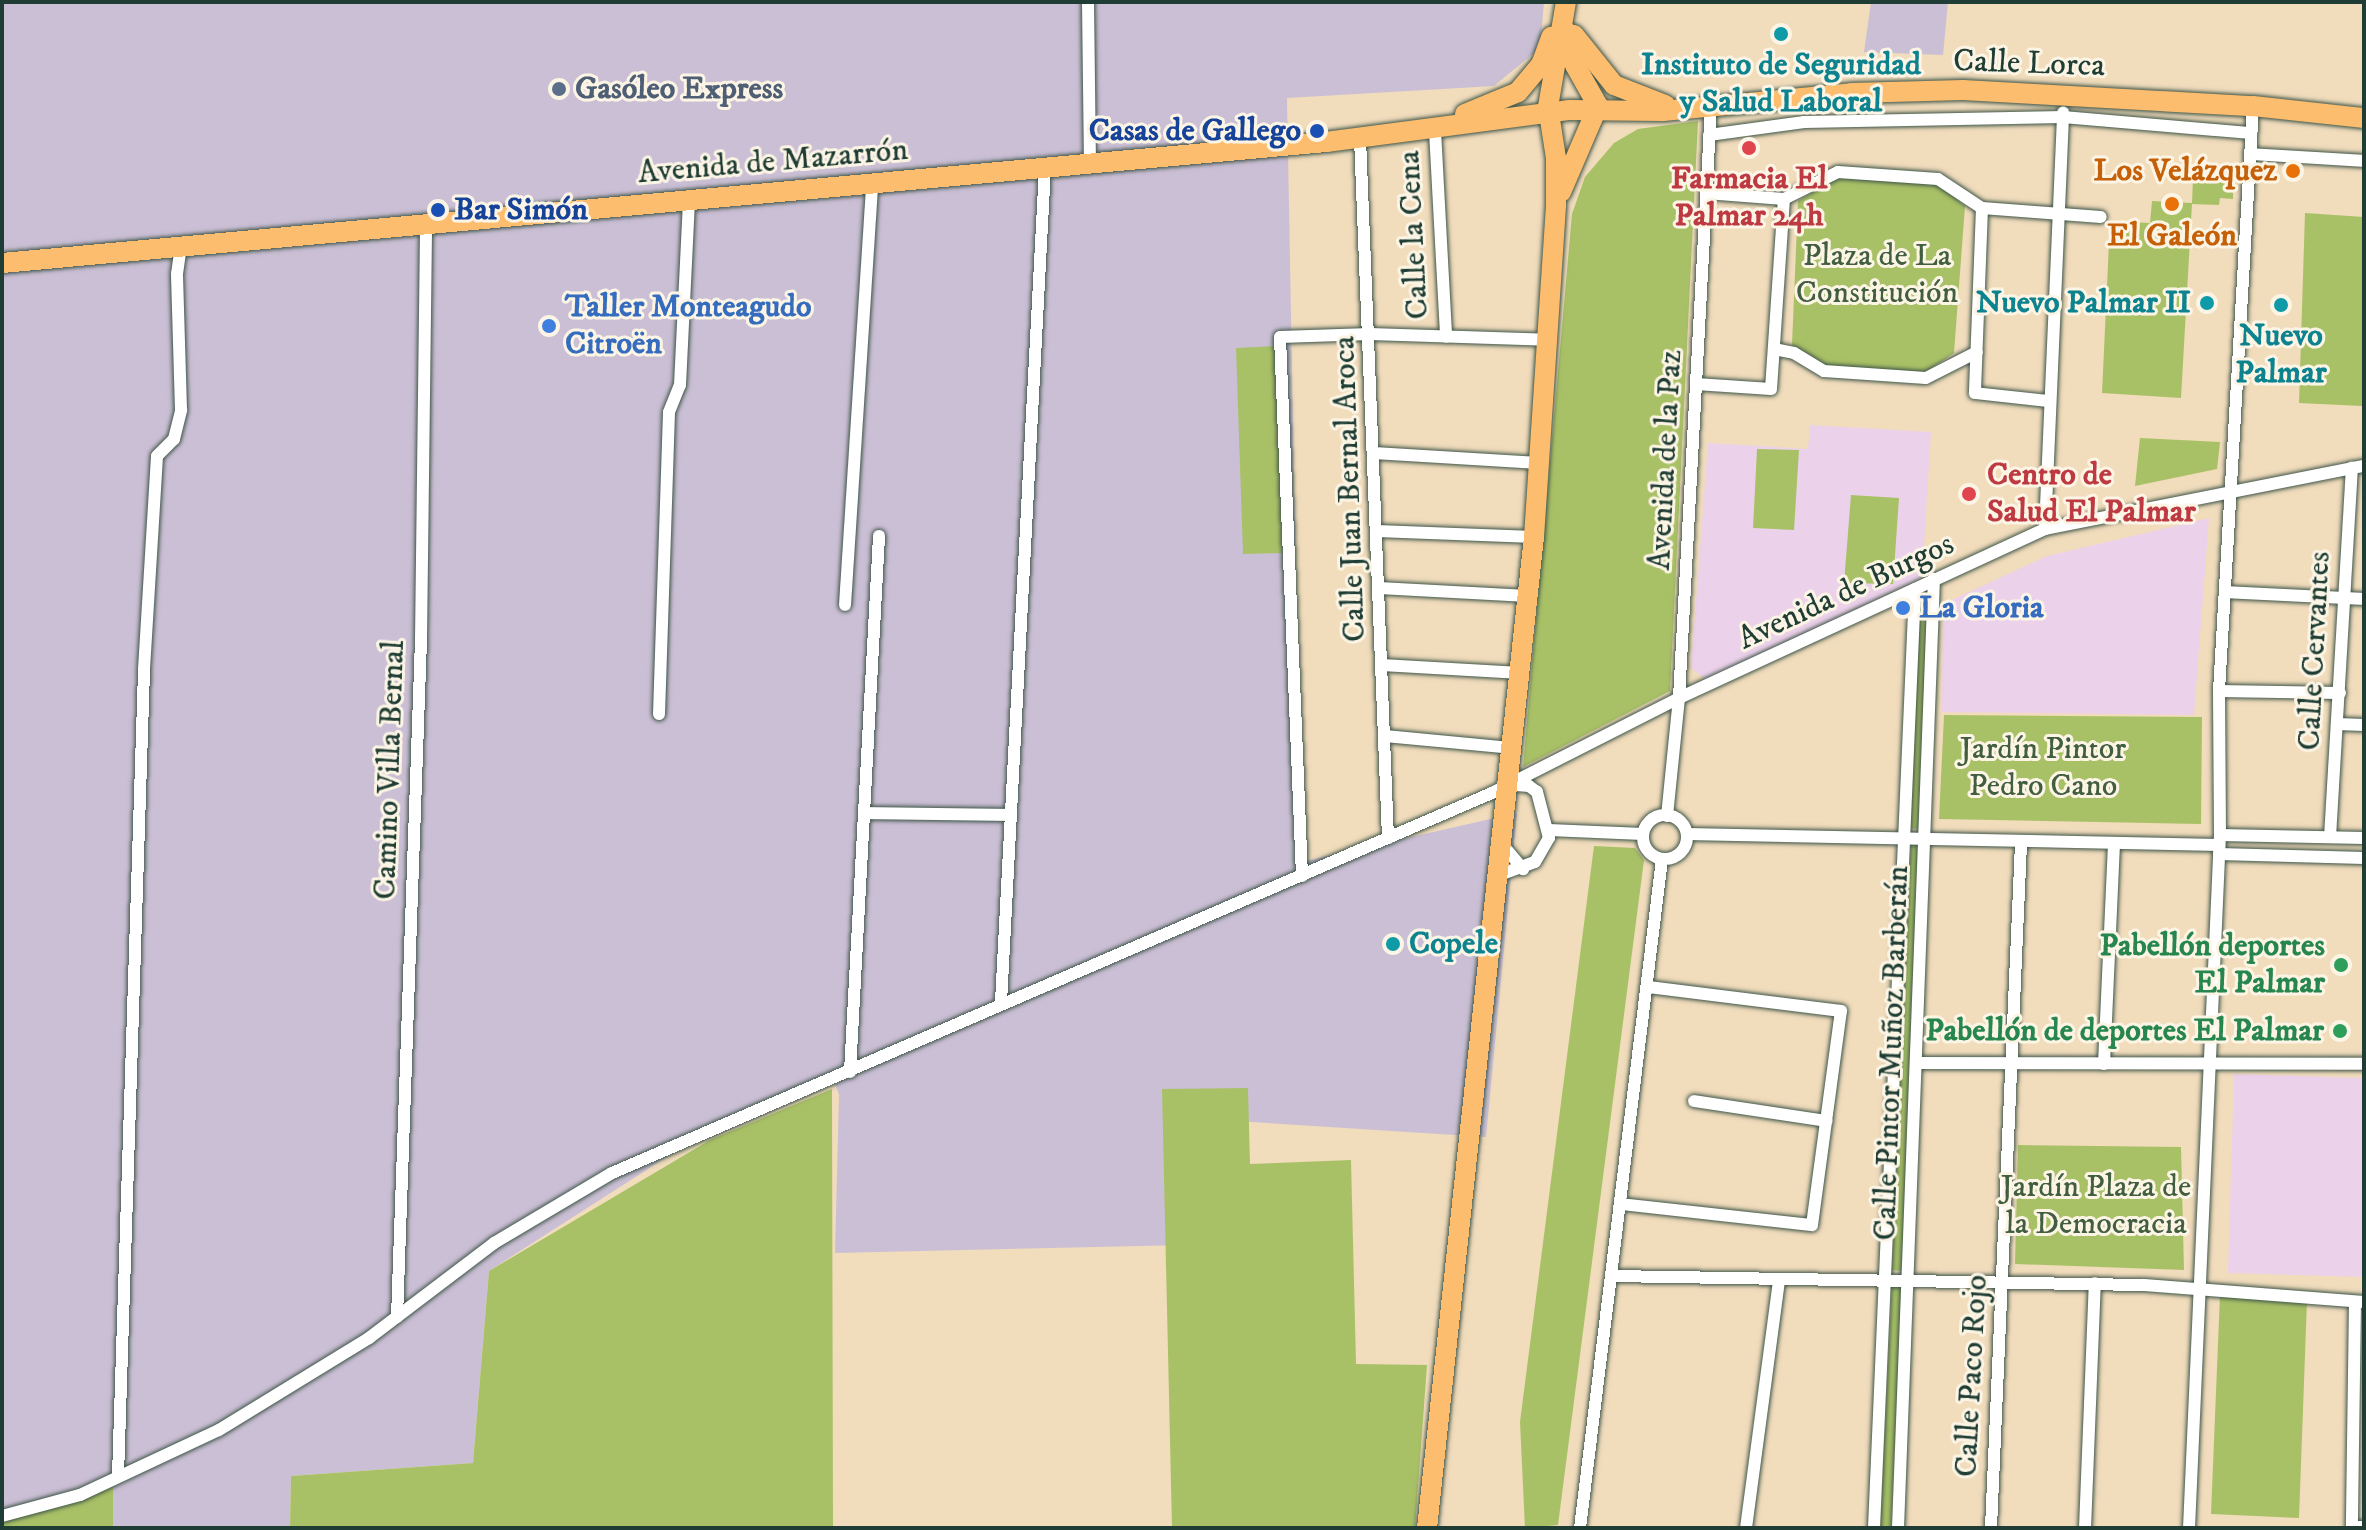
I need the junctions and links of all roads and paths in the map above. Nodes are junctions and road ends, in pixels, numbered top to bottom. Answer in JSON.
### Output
{"nodes":[{"id":1,"x":1088,"y":2,"type":"edge"},
{"id":2,"x":1563,"y":5,"type":"edge"},
{"id":3,"x":2063,"y":94,"type":"junction"},
{"id":4,"x":1596,"y":102,"type":"junction"},
{"id":5,"x":2253,"y":106,"type":"junction"},
{"id":6,"x":1701,"y":108,"type":"junction"},
{"id":7,"x":1544,"y":112,"type":"junction"},
{"id":8,"x":1654,"y":112,"type":"junction"},
{"id":9,"x":2063,"y":117,"type":"junction"},
{"id":10,"x":2364,"y":118,"type":"edge"},
{"id":11,"x":1435,"y":131,"type":"junction"},
{"id":12,"x":1590,"y":132,"type":"junction"},
{"id":13,"x":2251,"y":133,"type":"junction"},
{"id":14,"x":1709,"y":135,"type":"junction"},
{"id":15,"x":1360,"y":138,"type":"junction"},
{"id":16,"x":2250,"y":154,"type":"junction"},
{"id":17,"x":2364,"y":161,"type":"edge"},
{"id":18,"x":1090,"y":163,"type":"junction"},
{"id":19,"x":1045,"y":167,"type":"junction"},
{"id":20,"x":872,"y":183,"type":"junction"},
{"id":21,"x":1706,"y":193,"type":"junction"},
{"id":22,"x":1784,"y":199,"type":"junction"},
{"id":23,"x":689,"y":200,"type":"junction"},
{"id":24,"x":1556,"y":205,"type":"junction"},
{"id":25,"x":1982,"y":208,"type":"junction"},
{"id":26,"x":2060,"y":214,"type":"junction"},
{"id":27,"x":2101,"y":217,"type":"dead end"},
{"id":28,"x":426,"y":224,"type":"junction"},
{"id":29,"x":181,"y":247,"type":"junction"},
{"id":30,"x":2,"y":263,"type":"edge"},
{"id":31,"x":1370,"y":334,"type":"junction"},
{"id":32,"x":1446,"y":337,"type":"junction"},
{"id":33,"x":1547,"y":340,"type":"junction"},
{"id":34,"x":1774,"y":349,"type":"junction"},
{"id":35,"x":1977,"y":352,"type":"junction"},
{"id":36,"x":1696,"y":384,"type":"junction"},
{"id":37,"x":2047,"y":401,"type":"junction"},
{"id":38,"x":1374,"y":453,"type":"junction"},
{"id":39,"x":1539,"y":463,"type":"junction"},
{"id":40,"x":2358,"y":467,"type":"edge"},
{"id":41,"x":2234,"y":488,"type":"junction"},
{"id":42,"x":2045,"y":529,"type":"junction"},
{"id":43,"x":1377,"y":531,"type":"junction"},
{"id":44,"x":879,"y":536,"type":"dead end"},
{"id":45,"x":1534,"y":537,"type":"junction"},
{"id":46,"x":1934,"y":579,"type":"junction"},
{"id":47,"x":1379,"y":588,"type":"junction"},
{"id":48,"x":1915,"y":589,"type":"junction"},
{"id":49,"x":2225,"y":592,"type":"junction"},
{"id":50,"x":1528,"y":596,"type":"junction"},
{"id":51,"x":2344,"y":598,"type":"junction"},
{"id":52,"x":2364,"y":599,"type":"edge"},
{"id":53,"x":845,"y":605,"type":"dead end"},
{"id":54,"x":1382,"y":665,"type":"junction"},
{"id":55,"x":1521,"y":673,"type":"junction"},
{"id":56,"x":2219,"y":691,"type":"junction"},
{"id":57,"x":2340,"y":693,"type":"junction"},
{"id":58,"x":1679,"y":698,"type":"junction"},
{"id":59,"x":659,"y":714,"type":"dead end"},
{"id":60,"x":2337,"y":724,"type":"junction"},
{"id":61,"x":2364,"y":725,"type":"edge"},
{"id":62,"x":1385,"y":736,"type":"junction"},
{"id":63,"x":1513,"y":748,"type":"junction"},
{"id":64,"x":1540,"y":771,"type":"junction"},
{"id":65,"x":1509,"y":785,"type":"junction"},
{"id":66,"x":1537,"y":792,"type":"junction"},
{"id":67,"x":866,"y":813,"type":"junction"},
{"id":68,"x":1008,"y":815,"type":"junction"},
{"id":69,"x":1667,"y":816,"type":"junction"},
{"id":70,"x":1549,"y":830,"type":"junction"},
{"id":71,"x":1643,"y":834,"type":"junction"},
{"id":72,"x":1687,"y":834,"type":"junction"},
{"id":73,"x":2330,"y":837,"type":"junction"},
{"id":74,"x":1388,"y":838,"type":"junction"},
{"id":75,"x":1903,"y":838,"type":"junction"},
{"id":76,"x":2364,"y":838,"type":"edge"},
{"id":77,"x":1926,"y":839,"type":"junction"},
{"id":78,"x":2021,"y":843,"type":"junction"},
{"id":79,"x":1502,"y":844,"type":"junction"},
{"id":80,"x":2114,"y":844,"type":"junction"},
{"id":81,"x":2219,"y":845,"type":"junction"},
{"id":82,"x":2364,"y":858,"type":"edge"},
{"id":83,"x":1662,"y":859,"type":"junction"},
{"id":84,"x":1523,"y":869,"type":"junction"},
{"id":85,"x":1499,"y":875,"type":"junction"},
{"id":86,"x":1302,"y":876,"type":"junction"},
{"id":87,"x":1648,"y":987,"type":"junction"},
{"id":88,"x":1001,"y":1002,"type":"junction"},
{"id":89,"x":2208,"y":1062,"type":"junction"},
{"id":90,"x":1916,"y":1063,"type":"junction"},
{"id":91,"x":2104,"y":1064,"type":"junction"},
{"id":92,"x":2364,"y":1064,"type":"edge"},
{"id":93,"x":2011,"y":1065,"type":"junction"},
{"id":94,"x":850,"y":1072,"type":"junction"},
{"id":95,"x":1694,"y":1101,"type":"dead end"},
{"id":96,"x":1827,"y":1121,"type":"junction"},
{"id":97,"x":1621,"y":1204,"type":"junction"},
{"id":98,"x":1611,"y":1276,"type":"junction"},
{"id":99,"x":1884,"y":1279,"type":"junction"},
{"id":100,"x":1779,"y":1280,"type":"junction"},
{"id":101,"x":1908,"y":1280,"type":"junction"},
{"id":102,"x":2003,"y":1282,"type":"junction"},
{"id":103,"x":2095,"y":1283,"type":"junction"},
{"id":104,"x":2201,"y":1287,"type":"junction"},
{"id":105,"x":2360,"y":1302,"type":"edge"},
{"id":106,"x":397,"y":1317,"type":"junction"},
{"id":107,"x":118,"y":1476,"type":"junction"},
{"id":108,"x":2,"y":1516,"type":"edge"},
{"id":109,"x":2364,"y":1527,"type":"edge"},
{"id":110,"x":1427,"y":1528,"type":"edge"},
{"id":111,"x":1580,"y":1528,"type":"edge"},
{"id":112,"x":1746,"y":1528,"type":"edge"},
{"id":113,"x":1874,"y":1528,"type":"edge"},
{"id":114,"x":1898,"y":1528,"type":"edge"},
{"id":115,"x":1991,"y":1528,"type":"edge"},
{"id":116,"x":2085,"y":1528,"type":"edge"},
{"id":117,"x":2189,"y":1528,"type":"edge"}],
"edges":[{"from":1,"to":18,"type":"street"},
{"from":2,"to":4,"type":"main road"},
{"from":2,"to":6,"type":"main road"},
{"from":2,"to":7,"type":"main road"},
{"from":2,"to":15,"type":"main road"},
{"from":3,"to":5,"type":"main road","name":"Calle Lorca"},
{"from":3,"to":6,"type":"main road","name":"Calle Lorca"},
{"from":3,"to":9,"type":"street"},
{"from":4,"to":7,"type":"main road","name":"Calle Lorca"},
{"from":4,"to":8,"type":"main road","name":"Calle Lorca"},
{"from":4,"to":12,"type":"main road"},
{"from":5,"to":10,"type":"main road","name":"Calle Lorca"},
{"from":5,"to":13,"type":"street"},
{"from":6,"to":8,"type":"main road","name":"Calle Lorca"},
{"from":6,"to":14,"type":"street","name":"Avenida de la Paz"},
{"from":7,"to":11,"type":"main road","name":"Avenida de Mazarrón"},
{"from":7,"to":12,"type":"main road"},
{"from":7,"to":24,"type":"main road"},
{"from":8,"to":12,"type":"main road"},
{"from":9,"to":13,"type":"street","name":"Calle Lorca"},
{"from":9,"to":14,"type":"street","name":"Calle Lorca"},
{"from":9,"to":26,"type":"street"},
{"from":11,"to":15,"type":"main road","name":"Avenida de Mazarrón"},
{"from":11,"to":32,"type":"street","name":"Calle la Cena"},
{"from":12,"to":24,"type":"main road"},
{"from":13,"to":16,"type":"street"},
{"from":14,"to":21,"type":"street","name":"Avenida de la Paz"},
{"from":15,"to":18,"type":"main road","name":"Avenida de Mazarrón"},
{"from":15,"to":31,"type":"street","name":"Calle Juan Bernal Aroca"},
{"from":16,"to":17,"type":"street"},
{"from":16,"to":41,"type":"street"},
{"from":18,"to":19,"type":"main road","name":"Avenida de Mazarrón"},
{"from":19,"to":20,"type":"main road","name":"Avenida de Mazarrón"},
{"from":19,"to":68,"type":"street"},
{"from":20,"to":23,"type":"main road","name":"Avenida de Mazarrón"},
{"from":20,"to":53,"type":"street"},
{"from":21,"to":22,"type":"street"},
{"from":21,"to":36,"type":"street","name":"Avenida de la Paz"},
{"from":22,"to":25,"type":"street"},
{"from":22,"to":34,"type":"street"},
{"from":23,"to":28,"type":"main road","name":"Avenida de Mazarrón"},
{"from":23,"to":59,"type":"street"},
{"from":24,"to":33,"type":"main road"},
{"from":25,"to":26,"type":"street"},
{"from":25,"to":35,"type":"street"},
{"from":26,"to":27,"type":"street"},
{"from":26,"to":37,"type":"street"},
{"from":28,"to":29,"type":"main road","name":"Avenida de Mazarrón"},
{"from":28,"to":106,"type":"street","name":"Camino Villa Bernal"},
{"from":29,"to":30,"type":"main road","name":"Avenida de Mazarrón"},
{"from":29,"to":107,"type":"street"},
{"from":31,"to":32,"type":"street"},
{"from":31,"to":38,"type":"street","name":"Calle Juan Bernal Aroca"},
{"from":31,"to":86,"type":"street"},
{"from":32,"to":33,"type":"street"},
{"from":33,"to":39,"type":"main road"},
{"from":34,"to":35,"type":"street"},
{"from":34,"to":36,"type":"street"},
{"from":35,"to":37,"type":"street"},
{"from":36,"to":58,"type":"street","name":"Avenida de la Paz"},
{"from":37,"to":42,"type":"street"},
{"from":38,"to":39,"type":"street"},
{"from":38,"to":43,"type":"street","name":"Calle Juan Bernal Aroca"},
{"from":39,"to":45,"type":"main road"},
{"from":40,"to":41,"type":"street","name":"Avenida de Burgos"},
{"from":40,"to":51,"type":"street","name":"Calle Cervantes"},
{"from":41,"to":42,"type":"street","name":"Avenida de Burgos"},
{"from":41,"to":49,"type":"street"},
{"from":42,"to":46,"type":"street","name":"Avenida de Burgos"},
{"from":43,"to":45,"type":"street"},
{"from":43,"to":47,"type":"street","name":"Calle Juan Bernal Aroca"},
{"from":44,"to":67,"type":"street"},
{"from":45,"to":50,"type":"main road"},
{"from":46,"to":48,"type":"street","name":"Avenida de Burgos"},
{"from":46,"to":77,"type":"street","name":"Calle Pintor Muñoz Barberán"},
{"from":47,"to":50,"type":"street"},
{"from":47,"to":54,"type":"street","name":"Calle Juan Bernal Aroca"},
{"from":48,"to":58,"type":"street","name":"Avenida de Burgos"},
{"from":48,"to":75,"type":"street","name":"Calle Pintor Muñoz Barberán"},
{"from":49,"to":51,"type":"street"},
{"from":49,"to":56,"type":"street"},
{"from":50,"to":55,"type":"main road"},
{"from":51,"to":52,"type":"street"},
{"from":51,"to":57,"type":"street","name":"Calle Cervantes"},
{"from":54,"to":55,"type":"street"},
{"from":54,"to":62,"type":"street","name":"Calle Juan Bernal Aroca"},
{"from":55,"to":63,"type":"main road"},
{"from":56,"to":57,"type":"street"},
{"from":56,"to":81,"type":"street"},
{"from":57,"to":60,"type":"street","name":"Calle Cervantes"},
{"from":58,"to":64,"type":"street","name":"Avenida de Burgos"},
{"from":58,"to":69,"type":"street","name":"Avenida de la Paz"},
{"from":60,"to":61,"type":"street"},
{"from":60,"to":73,"type":"street","name":"Calle Cervantes"},
{"from":62,"to":63,"type":"street"},
{"from":62,"to":74,"type":"street","name":"Calle Juan Bernal Aroca"},
{"from":63,"to":65,"type":"main road"},
{"from":64,"to":65,"type":"street","name":"Avenida de Burgos"},
{"from":64,"to":66,"type":"street"},
{"from":65,"to":66,"type":"street"},
{"from":65,"to":74,"type":"street","name":"Avenida de Burgos"},
{"from":65,"to":79,"type":"main road"},
{"from":66,"to":70,"type":"street"},
{"from":67,"to":68,"type":"street"},
{"from":67,"to":94,"type":"street"},
{"from":68,"to":88,"type":"street"},
{"from":69,"to":71,"type":"street"},
{"from":69,"to":72,"type":"street"},
{"from":70,"to":71,"type":"street"},
{"from":70,"to":84,"type":"street"},
{"from":71,"to":83,"type":"street"},
{"from":72,"to":75,"type":"street"},
{"from":72,"to":83,"type":"street"},
{"from":73,"to":76,"type":"street"},
{"from":73,"to":81,"type":"street"},
{"from":74,"to":86,"type":"street","name":"Avenida de Burgos"},
{"from":75,"to":77,"type":"street"},
{"from":75,"to":99,"type":"street","name":"Calle Pintor Muñoz Barberán"},
{"from":77,"to":78,"type":"street"},
{"from":77,"to":90,"type":"street","name":"Calle Pintor Muñoz Barberán"},
{"from":78,"to":80,"type":"street"},
{"from":78,"to":93,"type":"street","name":"Calle Paco Rojo"},
{"from":79,"to":84,"type":"street"},
{"from":79,"to":85,"type":"main road"},
{"from":80,"to":81,"type":"street"},
{"from":80,"to":91,"type":"street"},
{"from":81,"to":82,"type":"street"},
{"from":81,"to":89,"type":"street"},
{"from":83,"to":87,"type":"street"},
{"from":84,"to":85,"type":"street"},
{"from":85,"to":110,"type":"main road"},
{"from":86,"to":88,"type":"street","name":"Avenida de Burgos"},
{"from":87,"to":96,"type":"street"},
{"from":87,"to":97,"type":"street"},
{"from":88,"to":94,"type":"street","name":"Avenida de Burgos"},
{"from":89,"to":91,"type":"street"},
{"from":89,"to":92,"type":"street"},
{"from":89,"to":104,"type":"street"},
{"from":90,"to":93,"type":"street"},
{"from":90,"to":101,"type":"street","name":"Calle Pintor Muñoz Barberán"},
{"from":91,"to":93,"type":"street"},
{"from":93,"to":102,"type":"street","name":"Calle Paco Rojo"},
{"from":94,"to":106,"type":"street","name":"Avenida de Burgos"},
{"from":95,"to":96,"type":"street"},
{"from":96,"to":97,"type":"street"},
{"from":97,"to":98,"type":"street"},
{"from":98,"to":100,"type":"street"},
{"from":98,"to":111,"type":"street"},
{"from":99,"to":100,"type":"street"},
{"from":99,"to":101,"type":"street"},
{"from":99,"to":113,"type":"street","name":"Calle Pintor Muñoz Barberán"},
{"from":100,"to":112,"type":"street"},
{"from":101,"to":102,"type":"street"},
{"from":101,"to":114,"type":"street","name":"Calle Pintor Muñoz Barberán"},
{"from":102,"to":103,"type":"street"},
{"from":102,"to":115,"type":"street","name":"Calle Paco Rojo"},
{"from":103,"to":104,"type":"street"},
{"from":103,"to":116,"type":"street"},
{"from":104,"to":105,"type":"street"},
{"from":104,"to":117,"type":"street"},
{"from":105,"to":109,"type":"street"},
{"from":106,"to":107,"type":"street","name":"Avenida de Burgos"},
{"from":107,"to":108,"type":"street","name":"Avenida de Burgos"}]}
